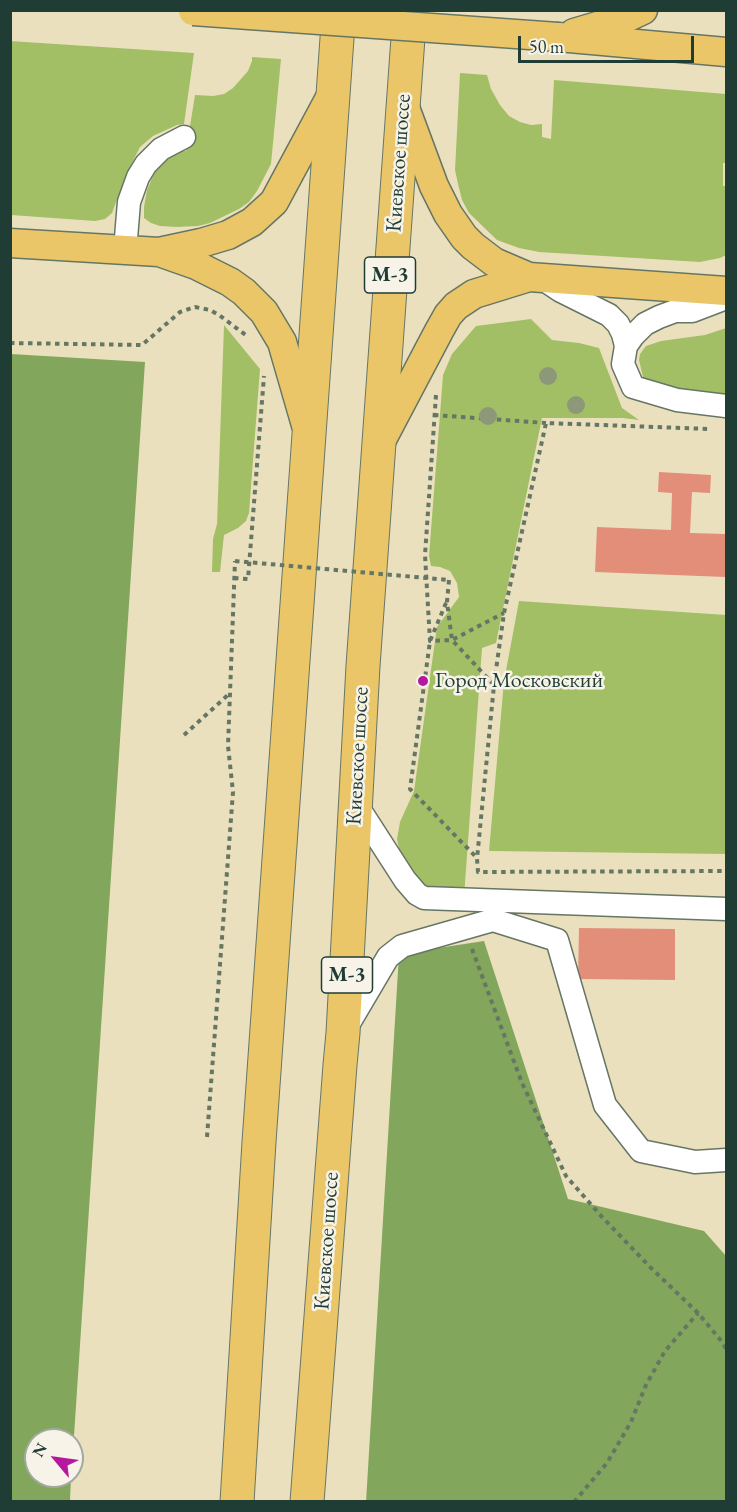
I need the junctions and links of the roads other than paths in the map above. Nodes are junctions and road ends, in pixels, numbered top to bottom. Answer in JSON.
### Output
{"nodes":[{"id":1,"x":339,"y":10,"type":"edge"},
{"id":2,"x":410,"y":10,"type":"edge"},
{"id":3,"x":643,"y":10,"type":"edge"},
{"id":4,"x":192,"y":11,"type":"edge"},
{"id":5,"x":558,"y":37,"type":"junction"},
{"id":6,"x":726,"y":52,"type":"edge"},
{"id":7,"x":333,"y":92,"type":"junction"},
{"id":8,"x":403,"y":103,"type":"junction"},
{"id":9,"x":183,"y":137,"type":"dead end"},
{"id":10,"x":10,"y":243,"type":"edge"},
{"id":11,"x":124,"y":250,"type":"junction"},
{"id":12,"x":159,"y":252,"type":"junction"},
{"id":13,"x":726,"y":271,"type":"edge"},
{"id":14,"x":535,"y":278,"type":"junction"},
{"id":15,"x":680,"y":288,"type":"junction"},
{"id":16,"x":726,"y":291,"type":"edge"},
{"id":17,"x":726,"y":298,"type":"edge"},
{"id":18,"x":626,"y":346,"type":"junction"},
{"id":19,"x":726,"y":406,"type":"edge"},
{"id":20,"x":309,"y":435,"type":"junction"},
{"id":21,"x":378,"y":447,"type":"junction"},
{"id":22,"x":356,"y":804,"type":"junction"},
{"id":23,"x":726,"y":909,"type":"edge"},
{"id":24,"x":343,"y":1034,"type":"junction"},
{"id":25,"x":726,"y":1160,"type":"edge"},
{"id":26,"x":237,"y":1502,"type":"edge"},
{"id":27,"x":307,"y":1502,"type":"edge"}],
"edges":[{"from":1,"to":7,"type":"highway"},
{"from":2,"to":8,"type":"highway","name":"Киевское шоссе","number":"М-3"},
{"from":3,"to":5,"type":"main road"},
{"from":4,"to":5,"type":"main road","bridge":true},
{"from":5,"to":6,"type":"main road"},
{"from":7,"to":12,"type":"main road"},
{"from":7,"to":20,"type":"highway"},
{"from":8,"to":14,"type":"main road"},
{"from":8,"to":21,"type":"highway","name":"Киевское шоссе","number":"М-3"},
{"from":9,"to":11,"type":"lane"},
{"from":10,"to":11,"type":"main road"},
{"from":11,"to":12,"type":"main road"},
{"from":12,"to":20,"type":"main road"},
{"from":13,"to":15,"type":"main road"},
{"from":14,"to":15,"type":"main road"},
{"from":14,"to":18,"type":"lane"},
{"from":14,"to":21,"type":"main road"},
{"from":15,"to":16,"type":"main road"},
{"from":17,"to":18,"type":"lane"},
{"from":18,"to":19,"type":"lane"},
{"from":20,"to":26,"type":"highway"},
{"from":21,"to":22,"type":"highway","name":"Киевское шоссе","number":"М-3"},
{"from":22,"to":23,"type":"lane"},
{"from":22,"to":24,"type":"highway","name":"Киевское шоссе","number":"М-3"},
{"from":24,"to":25,"type":"lane"},
{"from":24,"to":27,"type":"highway","name":"Киевское шоссе","number":"М-3"}]}
